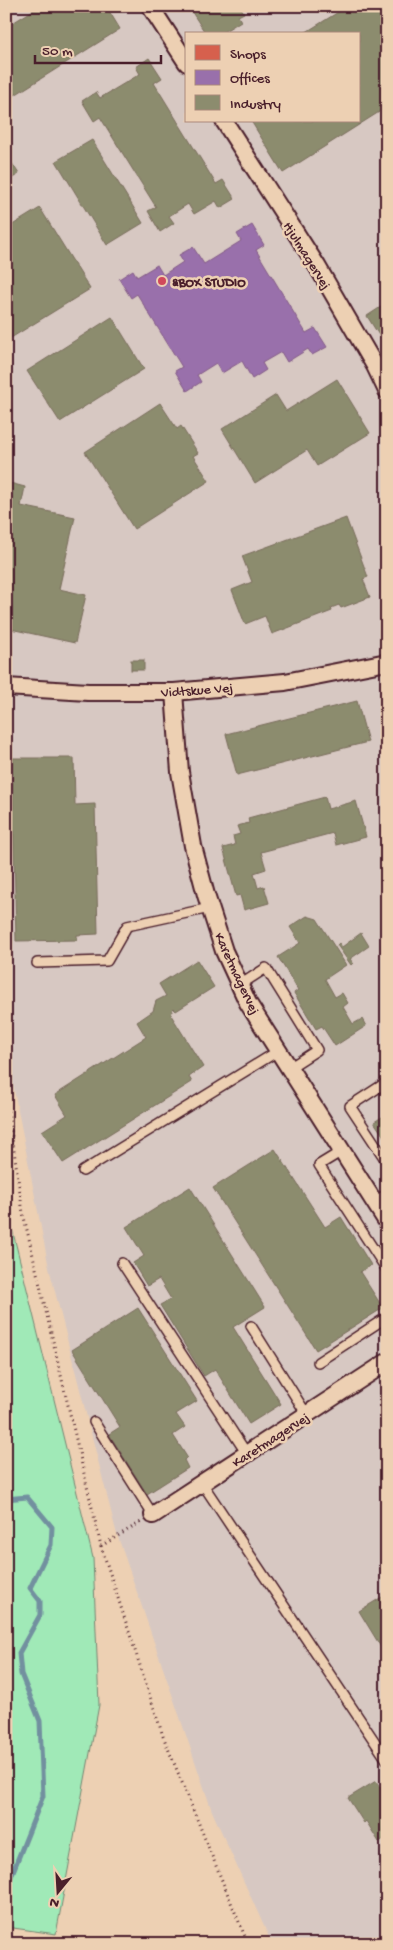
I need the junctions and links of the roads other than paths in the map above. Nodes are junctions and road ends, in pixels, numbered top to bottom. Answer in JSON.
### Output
{"nodes":[{"id":1,"x":150,"y":6,"type":"edge"},
{"id":2,"x":185,"y":60,"type":"edge"},
{"id":3,"x":225,"y":122,"type":"edge"},
{"id":4,"x":387,"y":391,"type":"edge"},
{"id":5,"x":387,"y":662,"type":"edge"},
{"id":6,"x":6,"y":687,"type":"edge"},
{"id":7,"x":174,"y":692,"type":"junction"},
{"id":8,"x":210,"y":908,"type":"junction"},
{"id":9,"x":37,"y":963,"type":"dead end"},
{"id":10,"x":240,"y":985,"type":"junction"},
{"id":11,"x":278,"y":1051,"type":"junction"},
{"id":12,"x":289,"y":1068,"type":"junction"},
{"id":13,"x":387,"y":1082,"type":"edge"},
{"id":14,"x":342,"y":1151,"type":"junction"},
{"id":15,"x":387,"y":1162,"type":"edge"},
{"id":16,"x":84,"y":1171,"type":"dead end"},
{"id":17,"x":380,"y":1198,"type":"edge"},
{"id":18,"x":387,"y":1222,"type":"edge"},
{"id":19,"x":122,"y":1263,"type":"dead end"},
{"id":20,"x":387,"y":1270,"type":"edge"},
{"id":21,"x":387,"y":1317,"type":"edge"},
{"id":22,"x":251,"y":1326,"type":"dead end"},
{"id":23,"x":318,"y":1362,"type":"dead end"},
{"id":24,"x":387,"y":1362,"type":"edge"},
{"id":25,"x":306,"y":1415,"type":"junction"},
{"id":26,"x":94,"y":1422,"type":"dead end"},
{"id":27,"x":247,"y":1454,"type":"junction"},
{"id":28,"x":202,"y":1483,"type":"junction"},
{"id":29,"x":153,"y":1515,"type":"joint"},
{"id":30,"x":387,"y":1760,"type":"edge"}],
"edges":[{"from":1,"to":2,"type":"street"},
{"from":3,"to":4,"type":"street","name":"Hjulmagervej"},
{"from":5,"to":7,"type":"street","name":"Vidtskue Vej"},
{"from":6,"to":7,"type":"street","name":"Vidtskue Vej"},
{"from":7,"to":8,"type":"street","name":"Karetmagervej"},
{"from":8,"to":9,"type":"lane"},
{"from":8,"to":10,"type":"street","name":"Karetmagervej"},
{"from":10,"to":11,"type":"street","name":"Karetmagervej"},
{"from":10,"to":12,"type":"lane"},
{"from":11,"to":12,"type":"street","name":"Karetmagervej"},
{"from":11,"to":16,"type":"lane"},
{"from":12,"to":14,"type":"street","name":"Karetmagervej"},
{"from":13,"to":15,"type":"lane"},
{"from":14,"to":17,"type":"street","name":"Karetmagervej"},
{"from":14,"to":20,"type":"lane"},
{"from":17,"to":18,"type":"street","name":"Karetmagervej"},
{"from":19,"to":27,"type":"lane"},
{"from":21,"to":23,"type":"lane"},
{"from":22,"to":25,"type":"lane"},
{"from":24,"to":25,"type":"street","name":"Karetmagervej"},
{"from":25,"to":27,"type":"street","name":"Karetmagervej"},
{"from":26,"to":29,"type":"lane"},
{"from":27,"to":28,"type":"street","name":"Karetmagervej"},
{"from":28,"to":29,"type":"street","name":"Karetmagervej"},
{"from":28,"to":30,"type":"lane"}]}
